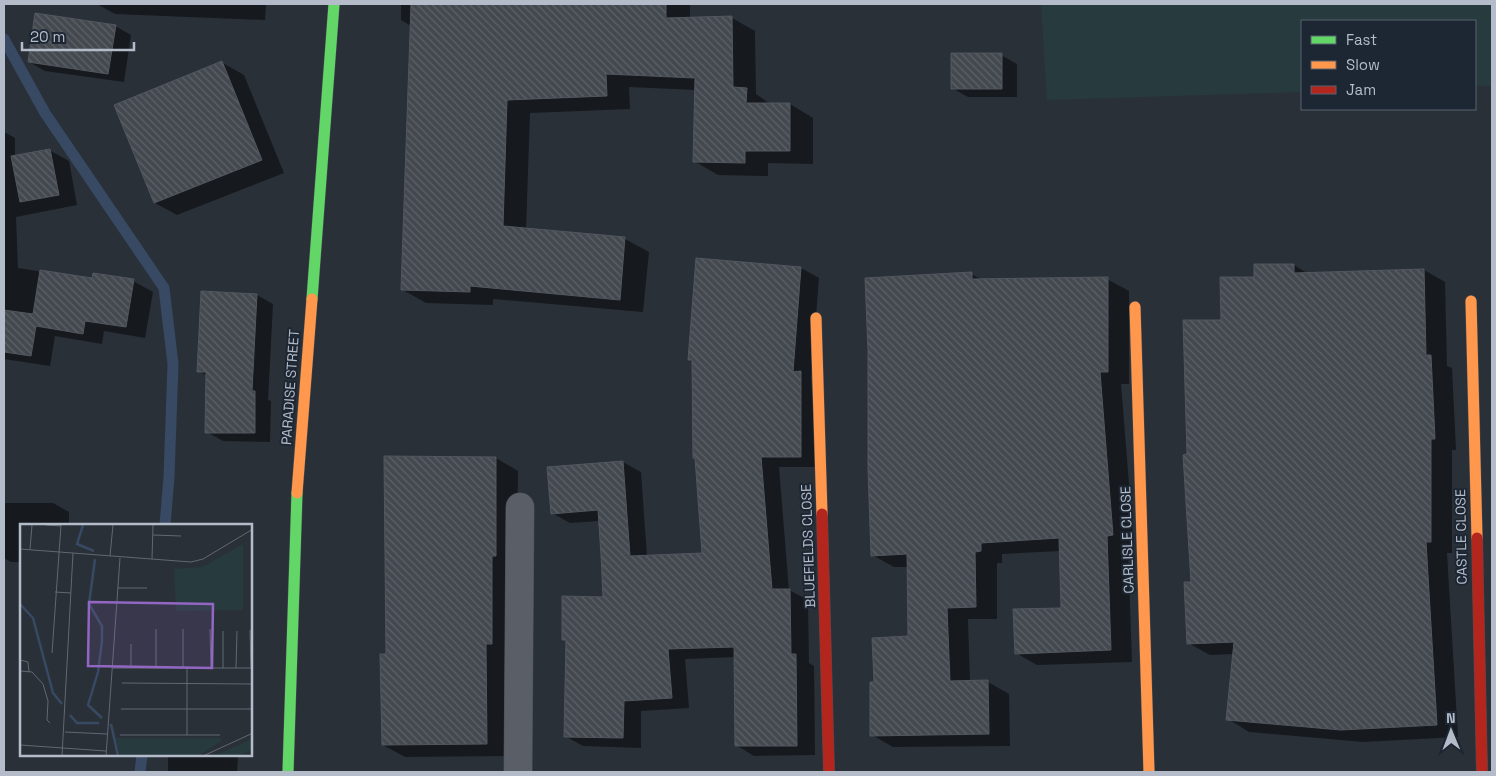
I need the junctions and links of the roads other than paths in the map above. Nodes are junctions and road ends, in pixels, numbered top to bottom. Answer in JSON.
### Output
{"nodes":[{"id":1,"x":334,"y":4,"type":"edge"},
{"id":2,"x":1471,"y":301,"type":"dead end"},
{"id":3,"x":1135,"y":307,"type":"dead end"},
{"id":4,"x":816,"y":318,"type":"dead end"},
{"id":5,"x":520,"y":507,"type":"dead end"},
{"id":6,"x":288,"y":772,"type":"edge"},
{"id":7,"x":518,"y":772,"type":"edge"},
{"id":8,"x":829,"y":772,"type":"edge"},
{"id":9,"x":1150,"y":772,"type":"edge"},
{"id":10,"x":1482,"y":772,"type":"edge"}],
"edges":[{"from":1,"to":6,"type":"street","name":"PARADISE STREET"},
{"from":2,"to":10,"type":"street","name":"CASTLE CLOSE"},
{"from":3,"to":9,"type":"street","name":"CARLISLE CLOSE"},
{"from":4,"to":8,"type":"street","name":"BLUEFIELDS CLOSE"},
{"from":5,"to":7,"type":"street"}]}
